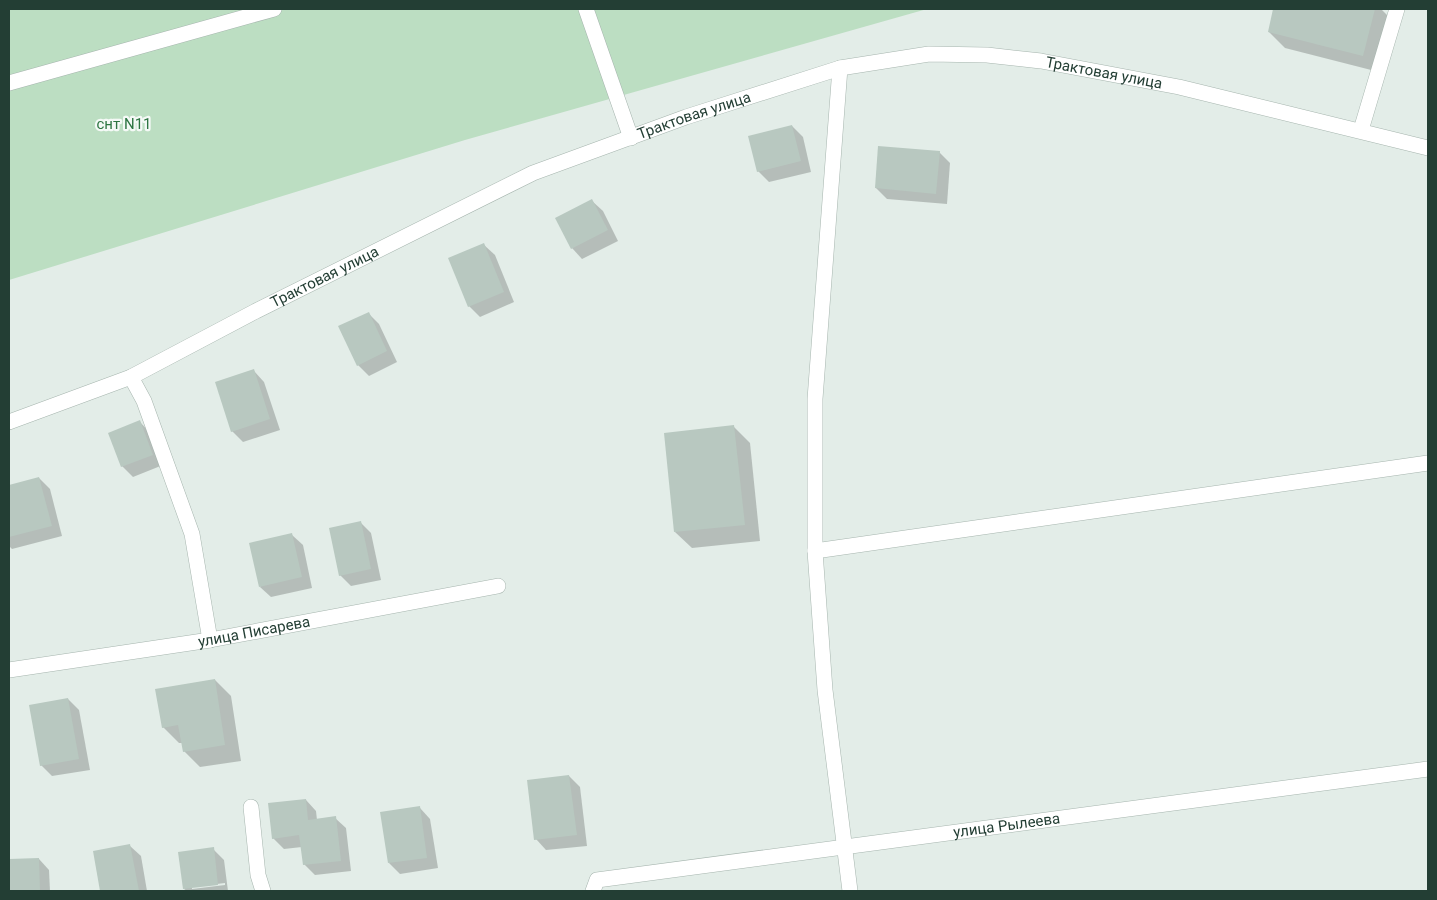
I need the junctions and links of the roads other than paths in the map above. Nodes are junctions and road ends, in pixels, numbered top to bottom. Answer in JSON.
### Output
{"nodes":[{"id":1,"x":274,"y":9,"type":"edge"},
{"id":2,"x":586,"y":9,"type":"edge"},
{"id":3,"x":1397,"y":9,"type":"edge"},
{"id":4,"x":840,"y":68,"type":"junction"},
{"id":5,"x":9,"y":82,"type":"edge"},
{"id":6,"x":1361,"y":130,"type":"junction"},
{"id":7,"x":631,"y":138,"type":"junction"},
{"id":8,"x":1428,"y":148,"type":"edge"},
{"id":9,"x":131,"y":377,"type":"junction"},
{"id":10,"x":9,"y":422,"type":"edge"},
{"id":11,"x":1428,"y":463,"type":"edge"},
{"id":12,"x":815,"y":551,"type":"junction"},
{"id":13,"x":498,"y":586,"type":"dead end"},
{"id":14,"x":210,"y":640,"type":"junction"},
{"id":15,"x":9,"y":670,"type":"edge"},
{"id":16,"x":1428,"y":768,"type":"edge"},
{"id":17,"x":251,"y":807,"type":"dead end"},
{"id":18,"x":845,"y":847,"type":"junction"},
{"id":19,"x":262,"y":891,"type":"edge"},
{"id":20,"x":593,"y":891,"type":"edge"},
{"id":21,"x":850,"y":891,"type":"edge"}],
"edges":[{"from":1,"to":5,"type":"street"},
{"from":2,"to":7,"type":"street"},
{"from":3,"to":6,"type":"street"},
{"from":4,"to":6,"type":"street","name":"Трактовая улица"},
{"from":4,"to":7,"type":"street","name":"Трактовая улица"},
{"from":4,"to":12,"type":"street"},
{"from":6,"to":8,"type":"street","name":"Трактовая улица"},
{"from":7,"to":9,"type":"street","name":"Трактовая улица"},
{"from":9,"to":10,"type":"street","name":"Трактовая улица"},
{"from":9,"to":14,"type":"street"},
{"from":11,"to":12,"type":"street"},
{"from":12,"to":18,"type":"street"},
{"from":13,"to":14,"type":"street","name":"улица Писарева"},
{"from":14,"to":15,"type":"street","name":"улица Писарева"},
{"from":16,"to":18,"type":"street","name":"улица Рылеева"},
{"from":17,"to":19,"type":"street"},
{"from":18,"to":20,"type":"street","name":"улица Рылеева"},
{"from":18,"to":21,"type":"street"}]}
